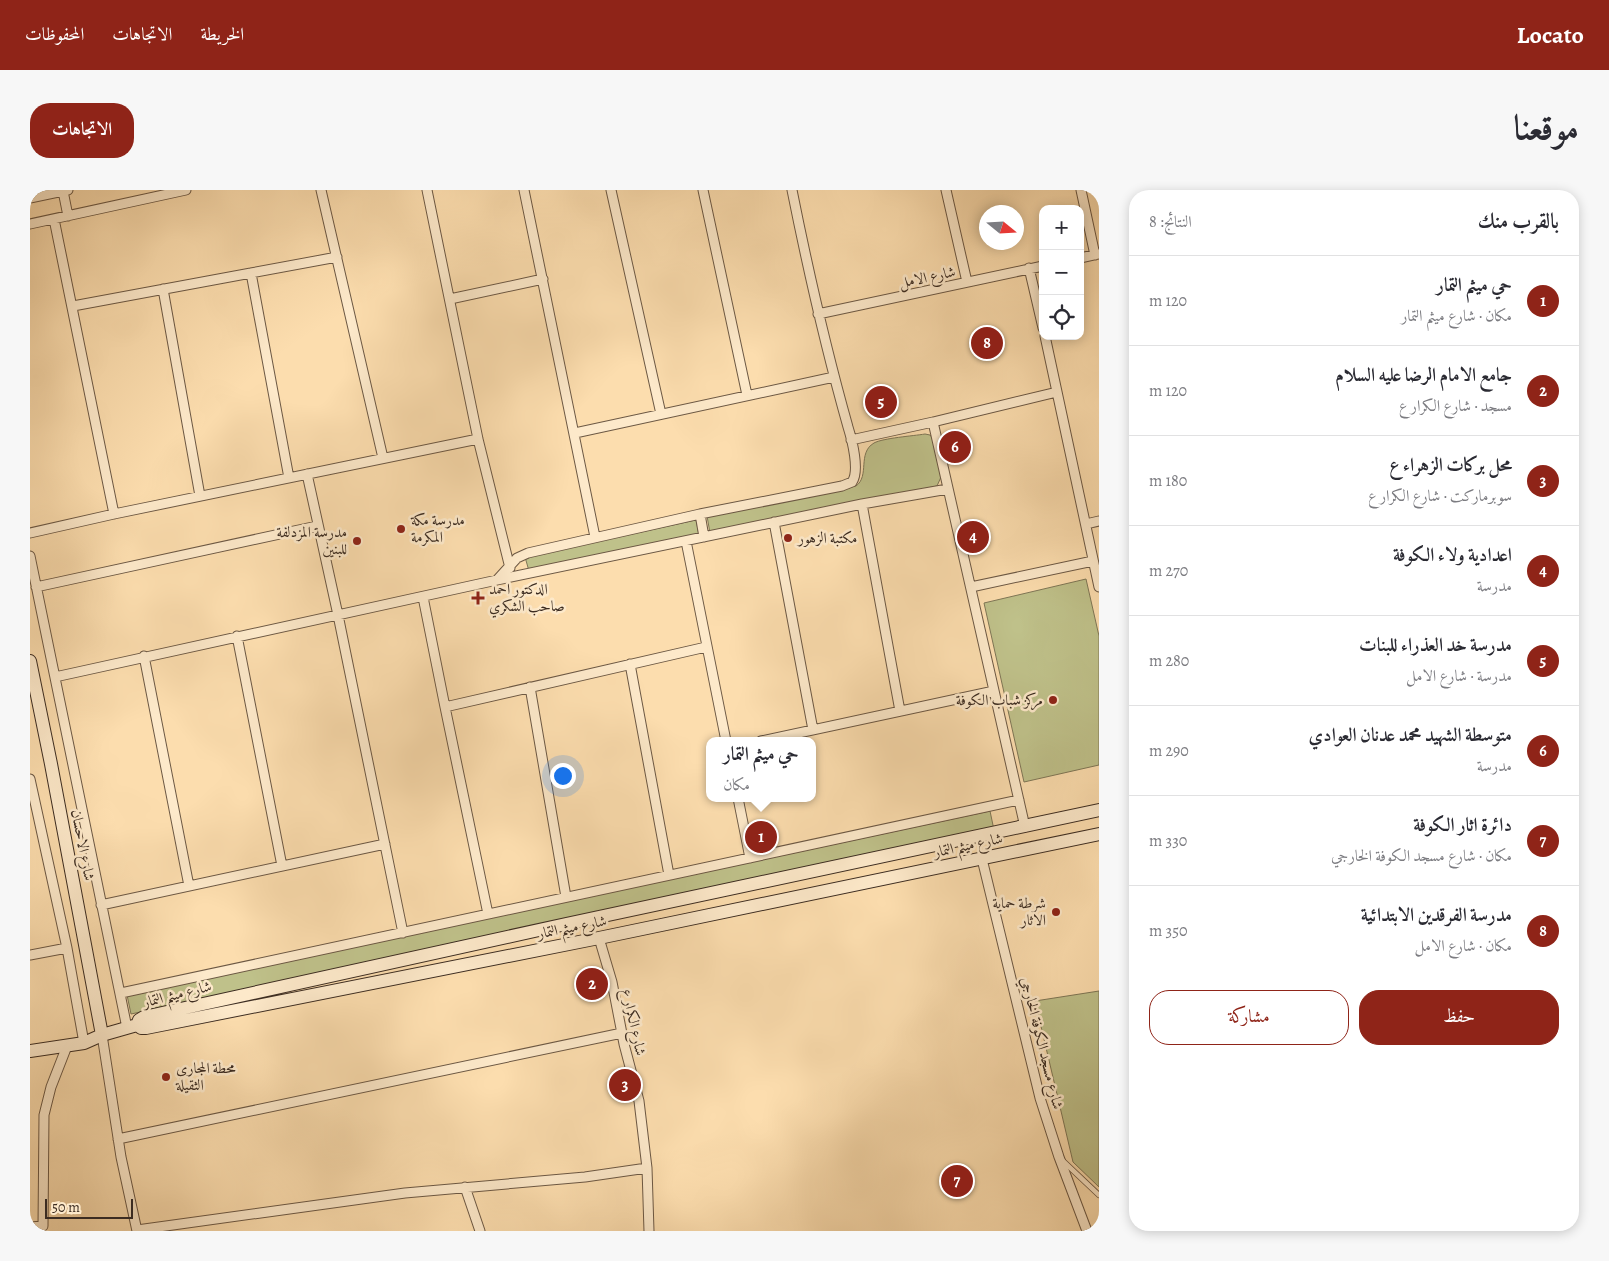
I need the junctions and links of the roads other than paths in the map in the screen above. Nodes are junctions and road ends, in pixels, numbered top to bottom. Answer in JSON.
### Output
{"nodes":[{"id":1,"x":65,"y":190,"type":"edge"},
{"id":2,"x":186,"y":190,"type":"edge"},
{"id":3,"x":321,"y":190,"type":"edge"},
{"id":4,"x":428,"y":190,"type":"edge"},
{"id":5,"x":524,"y":190,"type":"edge"},
{"id":6,"x":611,"y":190,"type":"edge"},
{"id":7,"x":703,"y":190,"type":"edge"},
{"id":8,"x":792,"y":190,"type":"edge"},
{"id":9,"x":946,"y":190,"type":"edge"},
{"id":10,"x":1081,"y":190,"type":"edge"},
{"id":11,"x":30,"y":198,"type":"edge"},
{"id":12,"x":68,"y":216,"type":"junction"},
{"id":13,"x":54,"y":219,"type":"junction"},
{"id":14,"x":30,"y":224,"type":"edge"},
{"id":15,"x":1097,"y":254,"type":"edge"},
{"id":16,"x":336,"y":257,"type":"junction"},
{"id":17,"x":1084,"y":257,"type":"edge"},
{"id":18,"x":1039,"y":267,"type":"edge"},
{"id":19,"x":1029,"y":268,"type":"junction"},
{"id":20,"x":251,"y":273,"type":"junction"},
{"id":21,"x":543,"y":279,"type":"junction"},
{"id":22,"x":967,"y":282,"type":"junction"},
{"id":23,"x":163,"y":289,"type":"junction"},
{"id":24,"x":450,"y":299,"type":"junction"},
{"id":25,"x":73,"y":306,"type":"junction"},
{"id":26,"x":1039,"y":311,"type":"edge"},
{"id":27,"x":818,"y":314,"type":"junction"},
{"id":28,"x":1045,"y":340,"type":"edge"},
{"id":29,"x":834,"y":377,"type":"junction"},
{"id":30,"x":1057,"y":392,"type":"junction"},
{"id":31,"x":748,"y":396,"type":"junction"},
{"id":32,"x":661,"y":414,"type":"junction"},
{"id":33,"x":933,"y":422,"type":"junction"},
{"id":34,"x":575,"y":433,"type":"junction"},
{"id":35,"x":478,"y":439,"type":"junction"},
{"id":36,"x":852,"y":440,"type":"junction"},
{"id":37,"x":383,"y":458,"type":"junction"},
{"id":38,"x":307,"y":474,"type":"junction"},
{"id":39,"x":289,"y":478,"type":"junction"},
{"id":40,"x":948,"y":489,"type":"junction"},
{"id":41,"x":200,"y":496,"type":"junction"},
{"id":42,"x":862,"y":504,"type":"junction"},
{"id":43,"x":114,"y":514,"type":"junction"},
{"id":44,"x":700,"y":514,"type":"junction"},
{"id":45,"x":1099,"y":521,"type":"edge"},
{"id":46,"x":774,"y":522,"type":"junction"},
{"id":47,"x":1086,"y":524,"type":"junction"},
{"id":48,"x":317,"y":526,"type":"junction"},
{"id":49,"x":30,"y":533,"type":"edge"},
{"id":50,"x":595,"y":537,"type":"junction"},
{"id":51,"x":704,"y":537,"type":"junction"},
{"id":52,"x":686,"y":541,"type":"junction"},
{"id":53,"x":30,"y":556,"type":"edge"},
{"id":54,"x":1093,"y":560,"type":"junction"},
{"id":55,"x":510,"y":564,"type":"junction"},
{"id":56,"x":512,"y":577,"type":"junction"},
{"id":57,"x":497,"y":580,"type":"junction"},
{"id":58,"x":36,"y":587,"type":"junction"},
{"id":59,"x":971,"y":587,"type":"junction"},
{"id":60,"x":1099,"y":587,"type":"edge"},
{"id":61,"x":423,"y":597,"type":"junction"},
{"id":62,"x":338,"y":615,"type":"junction"},
{"id":63,"x":237,"y":636,"type":"junction"},
{"id":64,"x":706,"y":647,"type":"junction"},
{"id":65,"x":144,"y":656,"type":"junction"},
{"id":66,"x":30,"y":661,"type":"edge"},
{"id":67,"x":630,"y":664,"type":"junction"},
{"id":68,"x":55,"y":677,"type":"junction"},
{"id":69,"x":530,"y":687,"type":"junction"},
{"id":70,"x":994,"y":691,"type":"junction"},
{"id":71,"x":445,"y":706,"type":"junction"},
{"id":72,"x":900,"y":711,"type":"junction"},
{"id":73,"x":813,"y":730,"type":"junction"},
{"id":74,"x":725,"y":737,"type":"edge"},
{"id":75,"x":780,"y":737,"type":"edge"},
{"id":76,"x":30,"y":778,"type":"edge"},
{"id":77,"x":1019,"y":800,"type":"junction"},
{"id":78,"x":739,"y":802,"type":"edge"},
{"id":79,"x":1099,"y":810,"type":"edge"},
{"id":80,"x":1025,"y":827,"type":"junction"},
{"id":81,"x":1099,"y":834,"type":"edge"},
{"id":82,"x":385,"y":844,"type":"junction"},
{"id":83,"x":750,"y":858,"type":"junction"},
{"id":84,"x":982,"y":859,"type":"junction"},
{"id":85,"x":282,"y":866,"type":"junction"},
{"id":86,"x":669,"y":875,"type":"junction"},
{"id":87,"x":188,"y":886,"type":"junction"},
{"id":88,"x":566,"y":897,"type":"junction"},
{"id":89,"x":101,"y":905,"type":"junction"},
{"id":90,"x":488,"y":914,"type":"junction"},
{"id":91,"x":403,"y":932,"type":"junction"},
{"id":92,"x":599,"y":938,"type":"junction"},
{"id":93,"x":67,"y":948,"type":"junction"},
{"id":94,"x":30,"y":954,"type":"edge"},
{"id":95,"x":121,"y":993,"type":"junction"},
{"id":96,"x":132,"y":1026,"type":"junction"},
{"id":97,"x":622,"y":1033,"type":"junction"},
{"id":98,"x":102,"y":1035,"type":"junction"},
{"id":99,"x":84,"y":1043,"type":"junction"},
{"id":100,"x":67,"y":1046,"type":"junction"},
{"id":101,"x":30,"y":1051,"type":"edge"},
{"id":102,"x":118,"y":1139,"type":"junction"},
{"id":103,"x":1059,"y":1157,"type":"junction"},
{"id":104,"x":647,"y":1168,"type":"junction"},
{"id":105,"x":466,"y":1187,"type":"junction"},
{"id":106,"x":1099,"y":1194,"type":"edge"},
{"id":107,"x":30,"y":1227,"type":"edge"},
{"id":108,"x":137,"y":1231,"type":"edge"},
{"id":109,"x":480,"y":1231,"type":"edge"},
{"id":110,"x":649,"y":1231,"type":"edge"},
{"id":111,"x":1087,"y":1231,"type":"edge"}],
"edges":[{"from":1,"to":11,"type":"street"},
{"from":1,"to":12,"type":"street"},
{"from":2,"to":12,"type":"street"},
{"from":3,"to":16,"type":"street"},
{"from":4,"to":24,"type":"street"},
{"from":5,"to":21,"type":"street"},
{"from":6,"to":32,"type":"street"},
{"from":7,"to":31,"type":"street"},
{"from":8,"to":27,"type":"street"},
{"from":9,"to":22,"type":"street"},
{"from":10,"to":15,"type":"street"},
{"from":12,"to":13,"type":"street"},
{"from":13,"to":14,"type":"street"},
{"from":13,"to":25,"type":"street"},
{"from":15,"to":17,"type":"street"},
{"from":16,"to":20,"type":"street"},
{"from":16,"to":37,"type":"street"},
{"from":18,"to":19,"type":"street","name":"شارع الامل"},
{"from":19,"to":22,"type":"street","name":"شارع الامل"},
{"from":19,"to":26,"type":"street"},
{"from":20,"to":23,"type":"street"},
{"from":20,"to":39,"type":"street"},
{"from":21,"to":24,"type":"street"},
{"from":21,"to":34,"type":"street"},
{"from":22,"to":27,"type":"street","name":"شارع الامل"},
{"from":23,"to":25,"type":"street"},
{"from":23,"to":41,"type":"street"},
{"from":24,"to":35,"type":"street"},
{"from":25,"to":43,"type":"street"},
{"from":27,"to":29,"type":"street"},
{"from":28,"to":30,"type":"street"},
{"from":29,"to":31,"type":"street"},
{"from":29,"to":36,"type":"street"},
{"from":30,"to":33,"type":"street"},
{"from":30,"to":47,"type":"street"},
{"from":31,"to":32,"type":"street"},
{"from":32,"to":34,"type":"street"},
{"from":33,"to":36,"type":"street"},
{"from":33,"to":40,"type":"street"},
{"from":34,"to":50,"type":"street"},
{"from":35,"to":37,"type":"street"},
{"from":35,"to":55,"type":"street"},
{"from":36,"to":44,"type":"street"},
{"from":37,"to":38,"type":"street"},
{"from":38,"to":39,"type":"street"},
{"from":38,"to":48,"type":"street"},
{"from":39,"to":41,"type":"street"},
{"from":40,"to":42,"type":"street"},
{"from":40,"to":59,"type":"street"},
{"from":41,"to":43,"type":"street"},
{"from":42,"to":46,"type":"street"},
{"from":42,"to":72,"type":"street"},
{"from":43,"to":49,"type":"street"},
{"from":44,"to":50,"type":"street"},
{"from":44,"to":51,"type":"street"},
{"from":45,"to":47,"type":"street"},
{"from":46,"to":51,"type":"street"},
{"from":46,"to":73,"type":"street"},
{"from":47,"to":54,"type":"street"},
{"from":48,"to":58,"type":"street"},
{"from":48,"to":62,"type":"street"},
{"from":50,"to":55,"type":"street"},
{"from":51,"to":52,"type":"street"},
{"from":52,"to":56,"type":"street"},
{"from":52,"to":64,"type":"street"},
{"from":53,"to":58,"type":"street"},
{"from":54,"to":59,"type":"street"},
{"from":54,"to":60,"type":"street"},
{"from":55,"to":56,"type":"street"},
{"from":55,"to":57,"type":"street"},
{"from":56,"to":57,"type":"street"},
{"from":57,"to":61,"type":"street"},
{"from":58,"to":68,"type":"street"},
{"from":59,"to":70,"type":"street"},
{"from":61,"to":62,"type":"street"},
{"from":61,"to":71,"type":"street"},
{"from":62,"to":63,"type":"street"},
{"from":62,"to":82,"type":"street"},
{"from":63,"to":65,"type":"street"},
{"from":63,"to":85,"type":"street"},
{"from":64,"to":67,"type":"street"},
{"from":64,"to":74,"type":"street"},
{"from":65,"to":68,"type":"street"},
{"from":65,"to":87,"type":"street"},
{"from":66,"to":98,"type":"street","name":"شارع الاحسان"},
{"from":67,"to":69,"type":"street"},
{"from":67,"to":86,"type":"street"},
{"from":68,"to":89,"type":"street"},
{"from":69,"to":71,"type":"street"},
{"from":69,"to":88,"type":"street"},
{"from":70,"to":72,"type":"street"},
{"from":70,"to":77,"type":"street"},
{"from":71,"to":90,"type":"street"},
{"from":72,"to":73,"type":"street"},
{"from":73,"to":75,"type":"street"},
{"from":76,"to":93,"type":"street"},
{"from":77,"to":80,"type":"street"},
{"from":77,"to":83,"type":"street"},
{"from":78,"to":83,"type":"street"},
{"from":79,"to":80,"type":"street","name":"شارع ميثم التمار"},
{"from":80,"to":96,"type":"street","name":"شارع ميثم التمار"},
{"from":81,"to":84,"type":"street","name":"شارع ميثم التمار"},
{"from":82,"to":85,"type":"street"},
{"from":82,"to":91,"type":"street"},
{"from":83,"to":86,"type":"street"},
{"from":84,"to":92,"type":"street","name":"شارع ميثم التمار"},
{"from":84,"to":103,"type":"street","name":"شارع مسجد الكوفة الخارجي"},
{"from":85,"to":87,"type":"street"},
{"from":86,"to":88,"type":"street"},
{"from":87,"to":89,"type":"street"},
{"from":88,"to":90,"type":"street"},
{"from":89,"to":95,"type":"street"},
{"from":90,"to":91,"type":"street"},
{"from":91,"to":95,"type":"street"},
{"from":92,"to":96,"type":"street","name":"شارع ميثم التمار"},
{"from":92,"to":97,"type":"street","name":"شارع الكرار ع"},
{"from":93,"to":94,"type":"street"},
{"from":93,"to":99,"type":"street"},
{"from":95,"to":96,"type":"street"},
{"from":96,"to":98,"type":"street"},
{"from":97,"to":102,"type":"street"},
{"from":97,"to":104,"type":"street","name":"شارع الكرار ع"},
{"from":98,"to":99,"type":"street"},
{"from":98,"to":102,"type":"street"},
{"from":99,"to":100,"type":"street"},
{"from":100,"to":101,"type":"street"},
{"from":100,"to":107,"type":"street"},
{"from":102,"to":108,"type":"street"},
{"from":103,"to":106,"type":"lane"},
{"from":103,"to":111,"type":"street","name":"شارع مسجد الكوفة الخارجي"},
{"from":104,"to":105,"type":"street"},
{"from":104,"to":110,"type":"street","name":"شارع الكرار ع"},
{"from":105,"to":108,"type":"street"},
{"from":105,"to":109,"type":"street"}]}
